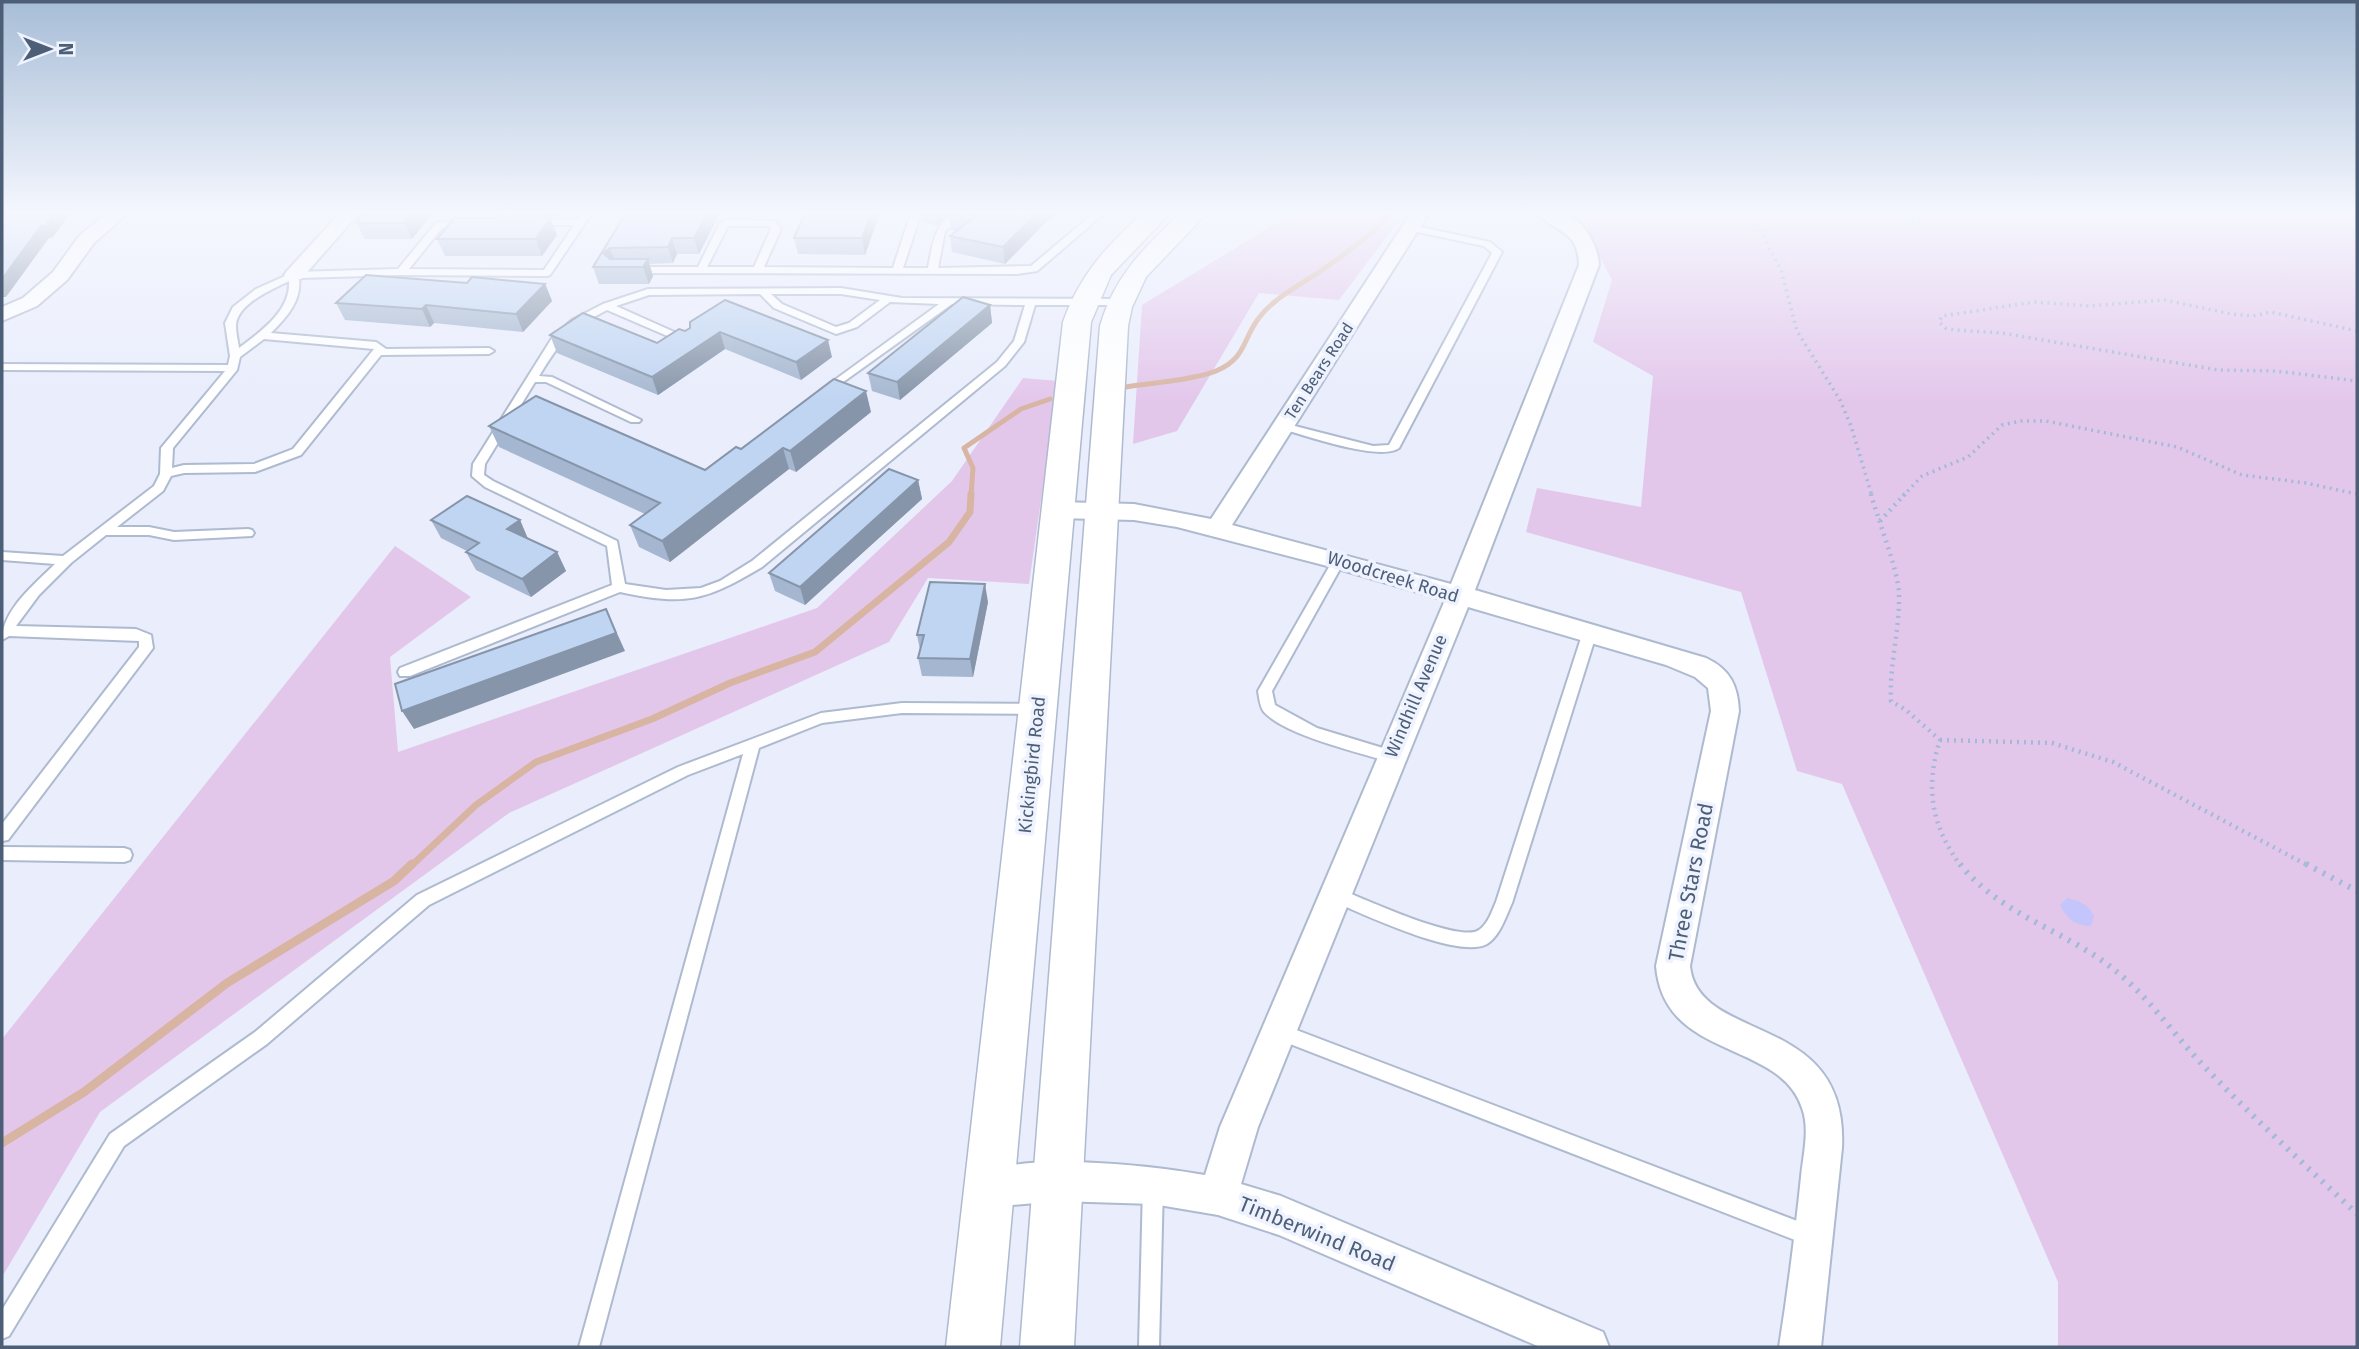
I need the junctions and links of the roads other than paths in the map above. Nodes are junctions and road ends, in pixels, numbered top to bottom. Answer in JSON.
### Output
{"nodes":[{"id":1,"x":294,"y":275,"type":"edge"},
{"id":2,"x":60,"y":276,"type":"edge"},
{"id":3,"x":292,"y":276,"type":"edge"},
{"id":4,"x":1096,"y":276,"type":"edge"},
{"id":5,"x":1133,"y":276,"type":"edge"},
{"id":6,"x":1380,"y":276,"type":"edge"},
{"id":7,"x":1484,"y":276,"type":"edge"},
{"id":8,"x":1585,"y":276,"type":"edge"},
{"id":9,"x":762,"y":291,"type":"junction"},
{"id":10,"x":888,"y":299,"type":"junction"},
{"id":11,"x":1031,"y":300,"type":"junction"},
{"id":12,"x":950,"y":301,"type":"junction"},
{"id":13,"x":1083,"y":301,"type":"junction"},
{"id":14,"x":1119,"y":302,"type":"junction"},
{"id":15,"x":607,"y":306,"type":"junction"},
{"id":16,"x":2,"y":315,"type":"edge"},
{"id":17,"x":264,"y":336,"type":"junction"},
{"id":18,"x":689,"y":343,"type":"edge"},
{"id":19,"x":380,"y":349,"type":"junction"},
{"id":20,"x":489,"y":351,"type":"dead end"},
{"id":21,"x":234,"y":362,"type":"junction"},
{"id":22,"x":2,"y":367,"type":"edge"},
{"id":23,"x":530,"y":379,"type":"junction"},
{"id":24,"x":818,"y":397,"type":"edge"},
{"id":25,"x":635,"y":420,"type":"dead end"},
{"id":26,"x":1283,"y":426,"type":"junction"},
{"id":27,"x":166,"y":474,"type":"junction"},
{"id":28,"x":1058,"y":510,"type":"junction"},
{"id":29,"x":1101,"y":510,"type":"junction"},
{"id":30,"x":1217,"y":529,"type":"junction"},
{"id":31,"x":101,"y":531,"type":"junction"},
{"id":32,"x":248,"y":533,"type":"dead end"},
{"id":33,"x":2,"y":556,"type":"edge"},
{"id":34,"x":66,"y":560,"type":"junction"},
{"id":35,"x":1339,"y":560,"type":"junction"},
{"id":36,"x":619,"y":587,"type":"junction"},
{"id":37,"x":1459,"y":597,"type":"junction"},
{"id":38,"x":4,"y":633,"type":"edge"},
{"id":39,"x":1589,"y":635,"type":"junction"},
{"id":40,"x":1091,"y":658,"type":"junction"},
{"id":41,"x":1044,"y":659,"type":"junction"},
{"id":42,"x":405,"y":672,"type":"dead end"},
{"id":43,"x":1720,"y":680,"type":"joint"},
{"id":44,"x":1036,"y":709,"type":"junction"},
{"id":45,"x":753,"y":744,"type":"junction"},
{"id":46,"x":1391,"y":756,"type":"junction"},
{"id":47,"x":1082,"y":799,"type":"junction"},
{"id":48,"x":1029,"y":800,"type":"junction"},
{"id":49,"x":2,"y":835,"type":"edge"},
{"id":50,"x":2,"y":853,"type":"edge"},
{"id":51,"x":124,"y":855,"type":"dead end"},
{"id":52,"x":1334,"y":894,"type":"junction"},
{"id":53,"x":1278,"y":1031,"type":"junction"},
{"id":54,"x":1058,"y":1182,"type":"junction"},
{"id":55,"x":1153,"y":1185,"type":"junction"},
{"id":56,"x":989,"y":1188,"type":"junction"},
{"id":57,"x":1218,"y":1196,"type":"junction"},
{"id":58,"x":1815,"y":1238,"type":"junction"},
{"id":59,"x":2,"y":1329,"type":"edge"},
{"id":60,"x":589,"y":1347,"type":"edge"},
{"id":61,"x":973,"y":1347,"type":"edge"},
{"id":62,"x":1047,"y":1347,"type":"edge"},
{"id":63,"x":1149,"y":1347,"type":"edge"},
{"id":64,"x":1588,"y":1347,"type":"edge"},
{"id":65,"x":1800,"y":1347,"type":"edge"}],
"edges":[{"from":1,"to":17,"type":"lane"},
{"from":2,"to":16,"type":"street"},
{"from":3,"to":21,"type":"lane"},
{"from":4,"to":13,"type":"street","name":"Kickingbird Road"},
{"from":5,"to":14,"type":"street"},
{"from":6,"to":26,"type":"street","name":"Ten Bears Road"},
{"from":7,"to":26,"type":"lane"},
{"from":8,"to":37,"type":"street","name":"Windhill Avenue"},
{"from":9,"to":10,"type":"lane"},
{"from":9,"to":10,"type":"lane"},
{"from":9,"to":15,"type":"lane"},
{"from":10,"to":12,"type":"lane"},
{"from":11,"to":12,"type":"lane"},
{"from":11,"to":13,"type":"lane"},
{"from":11,"to":36,"type":"lane"},
{"from":12,"to":24,"type":"lane"},
{"from":13,"to":14,"type":"lane"},
{"from":13,"to":28,"type":"street","name":"Kickingbird Road"},
{"from":14,"to":29,"type":"street"},
{"from":15,"to":18,"type":"lane"},
{"from":15,"to":23,"type":"lane"},
{"from":17,"to":19,"type":"lane"},
{"from":17,"to":21,"type":"lane"},
{"from":19,"to":20,"type":"lane"},
{"from":19,"to":27,"type":"lane"},
{"from":21,"to":22,"type":"lane"},
{"from":21,"to":27,"type":"lane"},
{"from":23,"to":25,"type":"lane"},
{"from":23,"to":36,"type":"lane"},
{"from":26,"to":30,"type":"street","name":"Ten Bears Road"},
{"from":27,"to":31,"type":"lane"},
{"from":28,"to":29,"type":"street","name":"Woodcreek Road"},
{"from":28,"to":41,"type":"street","name":"Kickingbird Road"},
{"from":29,"to":30,"type":"street","name":"Woodcreek Road"},
{"from":29,"to":40,"type":"street"},
{"from":30,"to":35,"type":"street","name":"Woodcreek Road"},
{"from":31,"to":32,"type":"lane"},
{"from":31,"to":34,"type":"lane"},
{"from":33,"to":34,"type":"lane"},
{"from":34,"to":38,"type":"lane"},
{"from":35,"to":37,"type":"street","name":"Woodcreek Road"},
{"from":35,"to":46,"type":"lane"},
{"from":36,"to":42,"type":"lane"},
{"from":37,"to":39,"type":"street","name":"Woodcreek Road"},
{"from":37,"to":46,"type":"street","name":"Windhill Avenue"},
{"from":38,"to":49,"type":"lane"},
{"from":39,"to":43,"type":"street","name":"Woodcreek Road"},
{"from":39,"to":52,"type":"lane"},
{"from":40,"to":41,"type":"street"},
{"from":40,"to":47,"type":"street"},
{"from":41,"to":44,"type":"street","name":"Kickingbird Road"},
{"from":43,"to":58,"type":"street","name":"Three Stars Road"},
{"from":44,"to":45,"type":"lane"},
{"from":44,"to":48,"type":"street","name":"Kickingbird Road"},
{"from":45,"to":59,"type":"lane"},
{"from":45,"to":60,"type":"lane"},
{"from":46,"to":52,"type":"street","name":"Windhill Avenue"},
{"from":47,"to":48,"type":"street"},
{"from":47,"to":54,"type":"street"},
{"from":48,"to":56,"type":"street","name":"Kickingbird Road"},
{"from":50,"to":51,"type":"lane"},
{"from":52,"to":53,"type":"street","name":"Windhill Avenue"},
{"from":53,"to":57,"type":"street","name":"Windhill Avenue"},
{"from":53,"to":58,"type":"lane"},
{"from":54,"to":55,"type":"street","name":"Timberwind Road"},
{"from":54,"to":56,"type":"street","name":"Timberwind Road"},
{"from":54,"to":62,"type":"street"},
{"from":55,"to":57,"type":"street","name":"Timberwind Road"},
{"from":55,"to":63,"type":"lane"},
{"from":56,"to":61,"type":"street","name":"Kickingbird Road"},
{"from":57,"to":64,"type":"street","name":"Timberwind Road"},
{"from":58,"to":65,"type":"street","name":"Three Stars Road"}]}
